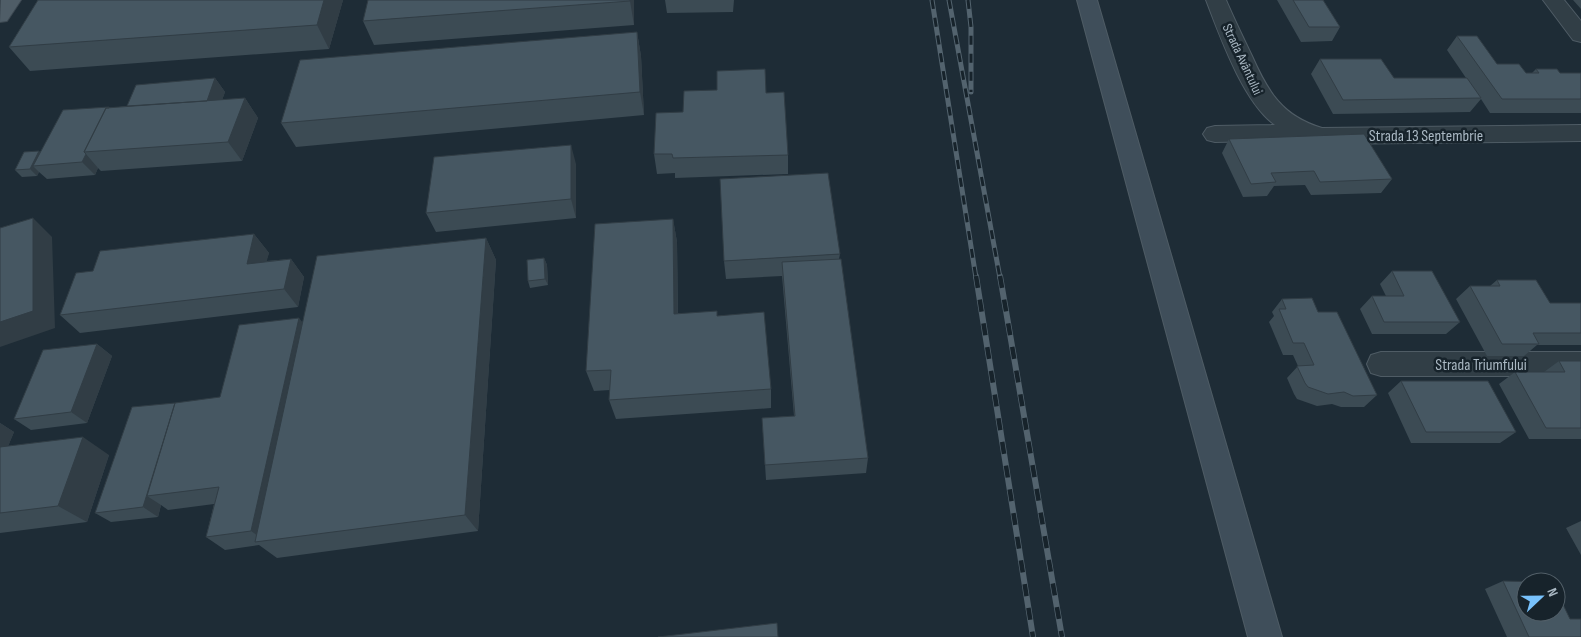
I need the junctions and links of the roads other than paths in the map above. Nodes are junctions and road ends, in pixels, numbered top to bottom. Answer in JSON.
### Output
{"nodes":[{"id":1,"x":11,"y":0,"type":"edge"},
{"id":2,"x":1087,"y":0,"type":"edge"},
{"id":3,"x":1216,"y":0,"type":"edge"},
{"id":4,"x":1553,"y":0,"type":"edge"},
{"id":5,"x":0,"y":16,"type":"edge"},
{"id":6,"x":1581,"y":35,"type":"edge"},
{"id":7,"x":1276,"y":114,"type":"joint"},
{"id":8,"x":1306,"y":132,"type":"junction"},
{"id":9,"x":1215,"y":134,"type":"dead end"},
{"id":10,"x":1581,"y":134,"type":"edge"},
{"id":11,"x":1381,"y":364,"type":"dead end"},
{"id":12,"x":1581,"y":364,"type":"edge"},
{"id":13,"x":1265,"y":637,"type":"edge"}],
"edges":[{"from":1,"to":5,"type":"main road"},
{"from":2,"to":13,"type":"main road"},
{"from":3,"to":7,"type":"street","name":"Strada Avântului"},
{"from":4,"to":6,"type":"street"},
{"from":7,"to":8,"type":"street","name":"Strada 13 Septembrie"},
{"from":8,"to":9,"type":"street"},
{"from":8,"to":10,"type":"street","name":"Strada 13 Septembrie"},
{"from":11,"to":12,"type":"street","name":"Strada Triumfului"}]}
